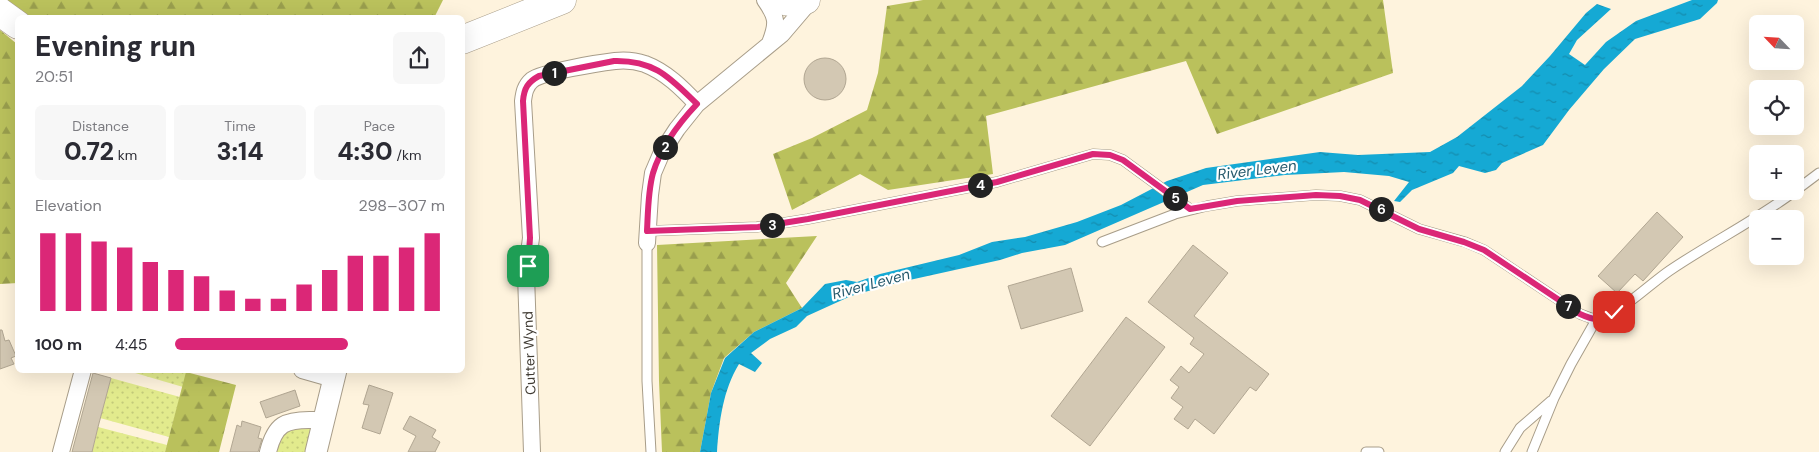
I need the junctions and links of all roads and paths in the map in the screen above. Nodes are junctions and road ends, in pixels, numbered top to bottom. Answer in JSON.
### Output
{"nodes":[{"id":1,"x":562,"y":0,"type":"edge"},
{"id":2,"x":765,"y":0,"type":"edge"},
{"id":3,"x":778,"y":0,"type":"edge"},
{"id":4,"x":806,"y":0,"type":"edge"},
{"id":5,"x":811,"y":0,"type":"edge"},
{"id":6,"x":0,"y":12,"type":"edge"},
{"id":7,"x":15,"y":23,"type":"edge"},
{"id":8,"x":465,"y":39,"type":"edge"},
{"id":9,"x":769,"y":45,"type":"junction"},
{"id":10,"x":697,"y":104,"type":"junction"},
{"id":11,"x":1819,"y":173,"type":"edge"},
{"id":12,"x":1804,"y":184,"type":"edge"},
{"id":13,"x":1783,"y":200,"type":"edge"},
{"id":14,"x":1186,"y":207,"type":"junction"},
{"id":15,"x":647,"y":237,"type":"junction"},
{"id":16,"x":1102,"y":242,"type":"dead end"},
{"id":17,"x":1596,"y":320,"type":"junction"},
{"id":18,"x":82,"y":373,"type":"edge"},
{"id":19,"x":330,"y":373,"type":"edge"},
{"id":20,"x":1554,"y":398,"type":"junction"},
{"id":21,"x":314,"y":420,"type":"dead end"},
{"id":22,"x":61,"y":452,"type":"edge"},
{"id":23,"x":268,"y":452,"type":"edge"},
{"id":24,"x":316,"y":452,"type":"edge"},
{"id":25,"x":532,"y":452,"type":"edge"},
{"id":26,"x":651,"y":452,"type":"edge"},
{"id":27,"x":1366,"y":452,"type":"edge"},
{"id":28,"x":1378,"y":452,"type":"edge"},
{"id":29,"x":1505,"y":452,"type":"edge"},
{"id":30,"x":1532,"y":452,"type":"edge"}],
"edges":[{"from":1,"to":8,"type":"highway"},
{"from":2,"to":9,"type":"street"},
{"from":3,"to":4,"type":"highway"},
{"from":5,"to":9,"type":"street"},
{"from":6,"to":7,"type":"highway"},
{"from":9,"to":10,"type":"street"},
{"from":10,"to":15,"type":"street"},
{"from":10,"to":25,"type":"street","name":"Cutter Wynd"},
{"from":11,"to":12,"type":"lane"},
{"from":13,"to":17,"type":"lane"},
{"from":14,"to":15,"type":"lane"},
{"from":14,"to":16,"type":"lane"},
{"from":14,"to":17,"type":"lane"},
{"from":15,"to":26,"type":"lane"},
{"from":17,"to":20,"type":"lane"},
{"from":18,"to":22,"type":"street"},
{"from":19,"to":24,"type":"street"},
{"from":20,"to":29,"type":"lane"},
{"from":20,"to":30,"type":"lane"},
{"from":21,"to":23,"type":"street"},
{"from":27,"to":28,"type":"lane"}]}
